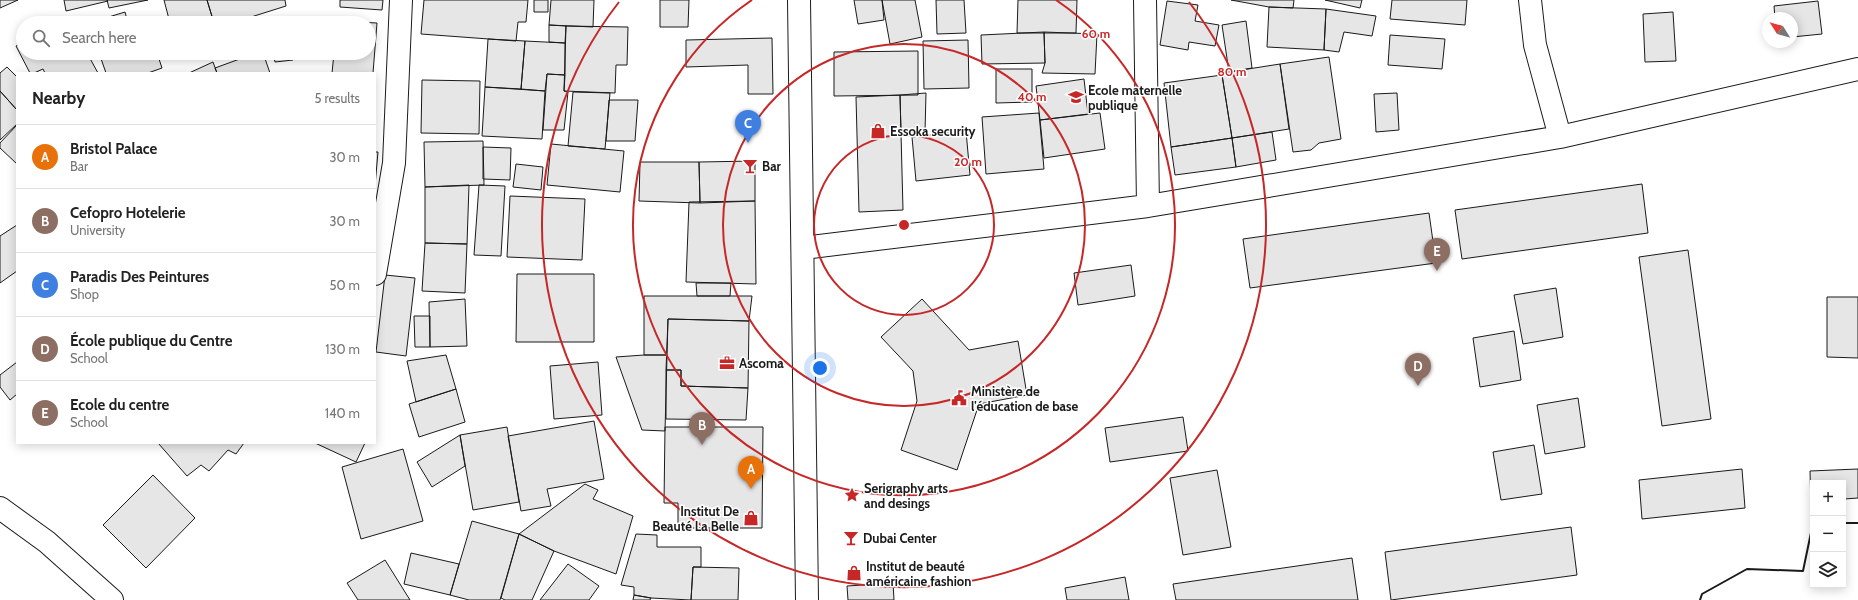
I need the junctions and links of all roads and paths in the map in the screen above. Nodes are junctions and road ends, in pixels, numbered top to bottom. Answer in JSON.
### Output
{"nodes":[{"id":1,"x":401,"y":0,"type":"edge"},
{"id":2,"x":799,"y":0,"type":"edge"},
{"id":3,"x":1145,"y":0,"type":"edge"},
{"id":4,"x":1530,"y":0,"type":"edge"},
{"id":5,"x":1858,"y":69,"type":"edge"},
{"id":6,"x":1560,"y":137,"type":"junction"},
{"id":7,"x":1148,"y":206,"type":"junction"},
{"id":8,"x":803,"y":248,"type":"junction"},
{"id":9,"x":376,"y":268,"type":"edge"},
{"id":10,"x":0,"y":508,"type":"edge"},
{"id":11,"x":112,"y":600,"type":"edge"},
{"id":12,"x":807,"y":600,"type":"edge"}],
"edges":[{"from":1,"to":9,"type":"street"},
{"from":2,"to":8,"type":"street"},
{"from":3,"to":7,"type":"street"},
{"from":4,"to":6,"type":"street"},
{"from":5,"to":6,"type":"street"},
{"from":6,"to":7,"type":"street"},
{"from":7,"to":8,"type":"street"},
{"from":8,"to":12,"type":"street"},
{"from":10,"to":11,"type":"street"}]}
